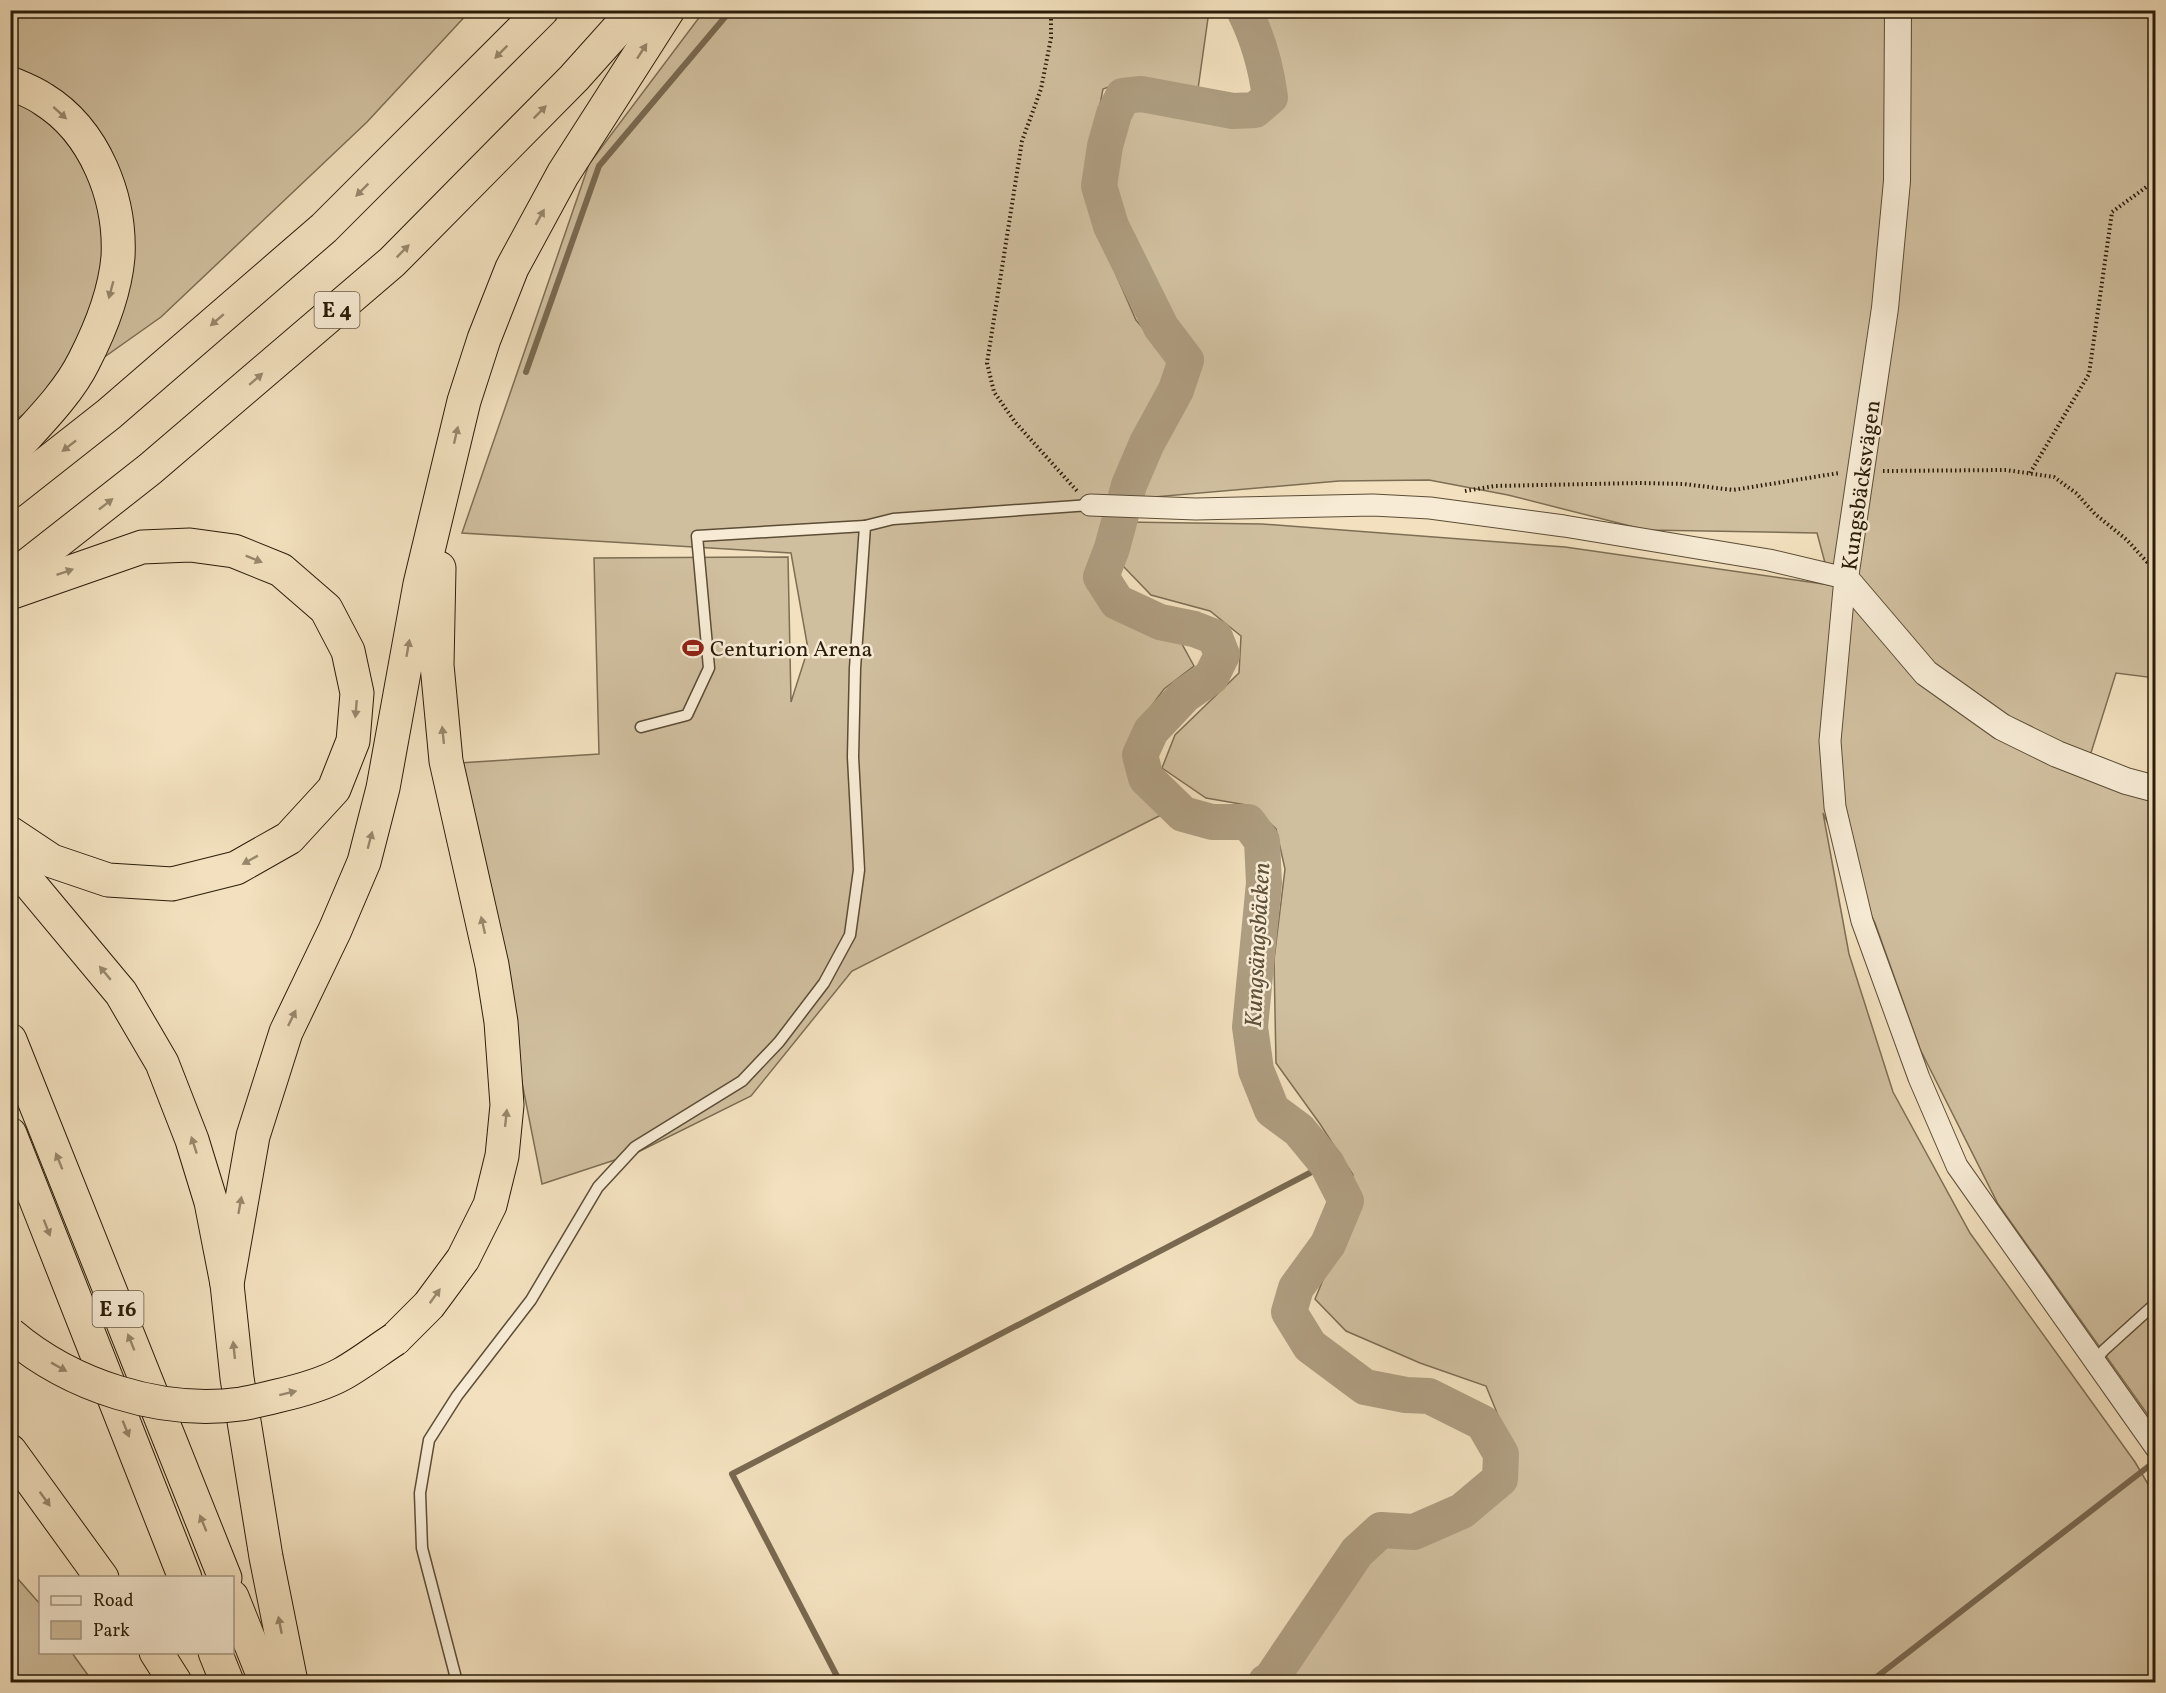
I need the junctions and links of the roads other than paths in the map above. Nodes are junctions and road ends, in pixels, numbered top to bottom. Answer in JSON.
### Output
{"nodes":[{"id":1,"x":542,"y":10,"type":"edge"},
{"id":2,"x":635,"y":10,"type":"edge"},
{"id":3,"x":668,"y":10,"type":"edge"},
{"id":4,"x":1898,"y":10,"type":"edge"},
{"id":5,"x":10,"y":83,"type":"edge"},
{"id":6,"x":10,"y":454,"type":"edge"},
{"id":7,"x":10,"y":492,"type":"edge"},
{"id":8,"x":443,"y":492,"type":"junction"},
{"id":9,"x":1090,"y":505,"type":"joint"},
{"id":10,"x":865,"y":526,"type":"junction"},
{"id":11,"x":1845,"y":578,"type":"junction"},
{"id":12,"x":10,"y":579,"type":"edge"},
{"id":13,"x":10,"y":593,"type":"edge"},
{"id":14,"x":641,"y":727,"type":"dead end"},
{"id":15,"x":2156,"y":789,"type":"edge"},
{"id":16,"x":10,"y":833,"type":"edge"},
{"id":17,"x":10,"y":860,"type":"edge"},
{"id":18,"x":10,"y":1040,"type":"edge"},
{"id":19,"x":10,"y":1134,"type":"edge"},
{"id":20,"x":226,"y":1284,"type":"junction"},
{"id":21,"x":2156,"y":1303,"type":"edge"},
{"id":22,"x":10,"y":1334,"type":"edge"},
{"id":23,"x":2094,"y":1362,"type":"junction"},
{"id":24,"x":2156,"y":1448,"type":"edge"},
{"id":25,"x":10,"y":1451,"type":"edge"},
{"id":26,"x":101,"y":1576,"type":"edge"},
{"id":27,"x":184,"y":1576,"type":"edge"},
{"id":28,"x":224,"y":1576,"type":"edge"},
{"id":29,"x":234,"y":1602,"type":"edge"},
{"id":30,"x":157,"y":1654,"type":"edge"},
{"id":31,"x":215,"y":1654,"type":"edge"},
{"id":32,"x":176,"y":1683,"type":"edge"},
{"id":33,"x":227,"y":1683,"type":"edge"},
{"id":34,"x":266,"y":1683,"type":"edge"},
{"id":35,"x":291,"y":1683,"type":"edge"},
{"id":36,"x":457,"y":1683,"type":"edge"}],
"edges":[{"from":1,"to":7,"type":"highway","one_way":true},
{"from":12,"to":2,"type":"highway","number":"E 4","one_way":true},
{"from":8,"to":3,"type":"highway","one_way":true},
{"from":4,"to":11,"type":"street","name":"Kungsbäcksvägen"},
{"from":5,"to":6,"type":"highway","one_way":true},
{"from":20,"to":8,"type":"highway","one_way":true},
{"from":22,"to":8,"type":"highway","one_way":true,"bridge":true},
{"from":9,"to":10,"type":"lane"},
{"from":9,"to":11,"type":"street"},
{"from":10,"to":14,"type":"lane"},
{"from":10,"to":36,"type":"lane"},
{"from":11,"to":15,"type":"street","name":"Kungsbäcksvägen"},
{"from":11,"to":23,"type":"street"},
{"from":13,"to":16,"type":"highway","one_way":true},
{"from":20,"to":17,"type":"highway","one_way":true},
{"from":28,"to":18,"type":"highway","number":"E 16","one_way":true},
{"from":19,"to":27,"type":"highway","number":"E 16","one_way":true},
{"from":35,"to":20,"type":"highway","one_way":true},
{"from":21,"to":23,"type":"lane"},
{"from":23,"to":24,"type":"street"},
{"from":25,"to":26,"type":"highway","one_way":true},
{"from":29,"to":34,"type":"highway"},
{"from":30,"to":32,"type":"highway"},
{"from":31,"to":33,"type":"highway"}]}
